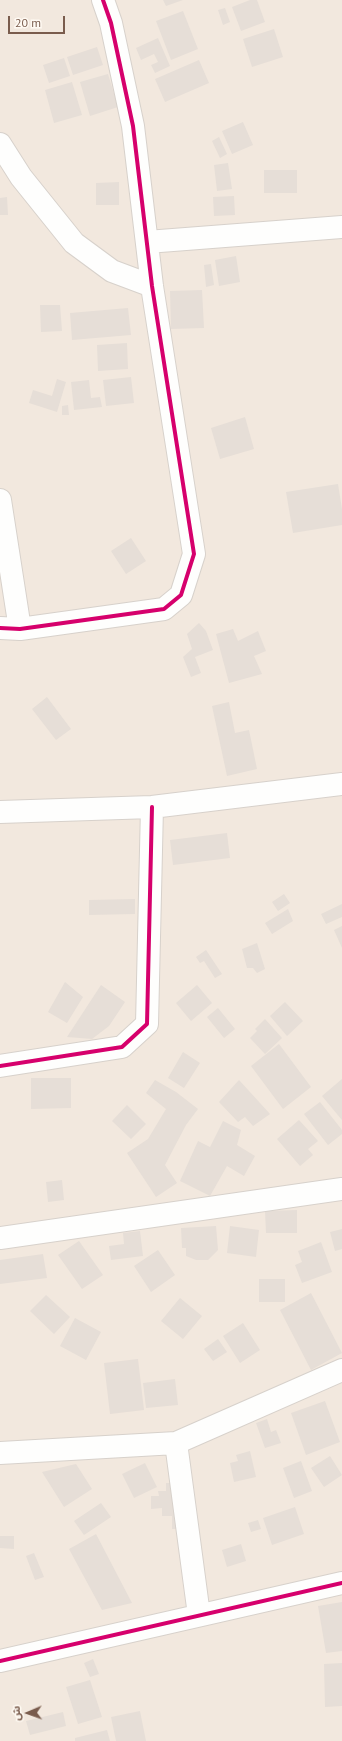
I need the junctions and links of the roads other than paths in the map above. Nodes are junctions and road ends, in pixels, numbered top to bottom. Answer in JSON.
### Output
{"nodes":[{"id":1,"x":103,"y":0,"type":"edge"},
{"id":2,"x":0,"y":144,"type":"edge"},
{"id":3,"x":342,"y":228,"type":"edge"},
{"id":4,"x":147,"y":242,"type":"junction"},
{"id":5,"x":152,"y":286,"type":"junction"},
{"id":6,"x":0,"y":500,"type":"edge"},
{"id":7,"x":10,"y":628,"type":"edge"},
{"id":8,"x":342,"y":784,"type":"edge"},
{"id":9,"x":152,"y":807,"type":"junction"},
{"id":10,"x":0,"y":812,"type":"edge"},
{"id":11,"x":0,"y":1066,"type":"edge"},
{"id":12,"x":342,"y":1189,"type":"edge"},
{"id":13,"x":0,"y":1238,"type":"edge"},
{"id":14,"x":342,"y":1370,"type":"edge"},
{"id":15,"x":176,"y":1443,"type":"junction"},
{"id":16,"x":0,"y":1453,"type":"edge"},
{"id":17,"x":342,"y":1584,"type":"edge"},
{"id":18,"x":199,"y":1615,"type":"junction"},
{"id":19,"x":0,"y":1661,"type":"edge"}],
"edges":[{"from":1,"to":4,"type":"street"},
{"from":2,"to":5,"type":"street"},
{"from":3,"to":4,"type":"street"},
{"from":4,"to":5,"type":"street"},
{"from":5,"to":7,"type":"street"},
{"from":6,"to":7,"type":"street"},
{"from":8,"to":9,"type":"street"},
{"from":9,"to":10,"type":"street"},
{"from":9,"to":11,"type":"street"},
{"from":12,"to":13,"type":"street"},
{"from":14,"to":15,"type":"street"},
{"from":15,"to":16,"type":"street"},
{"from":15,"to":18,"type":"street"},
{"from":17,"to":18,"type":"street"},
{"from":18,"to":19,"type":"street"}]}
